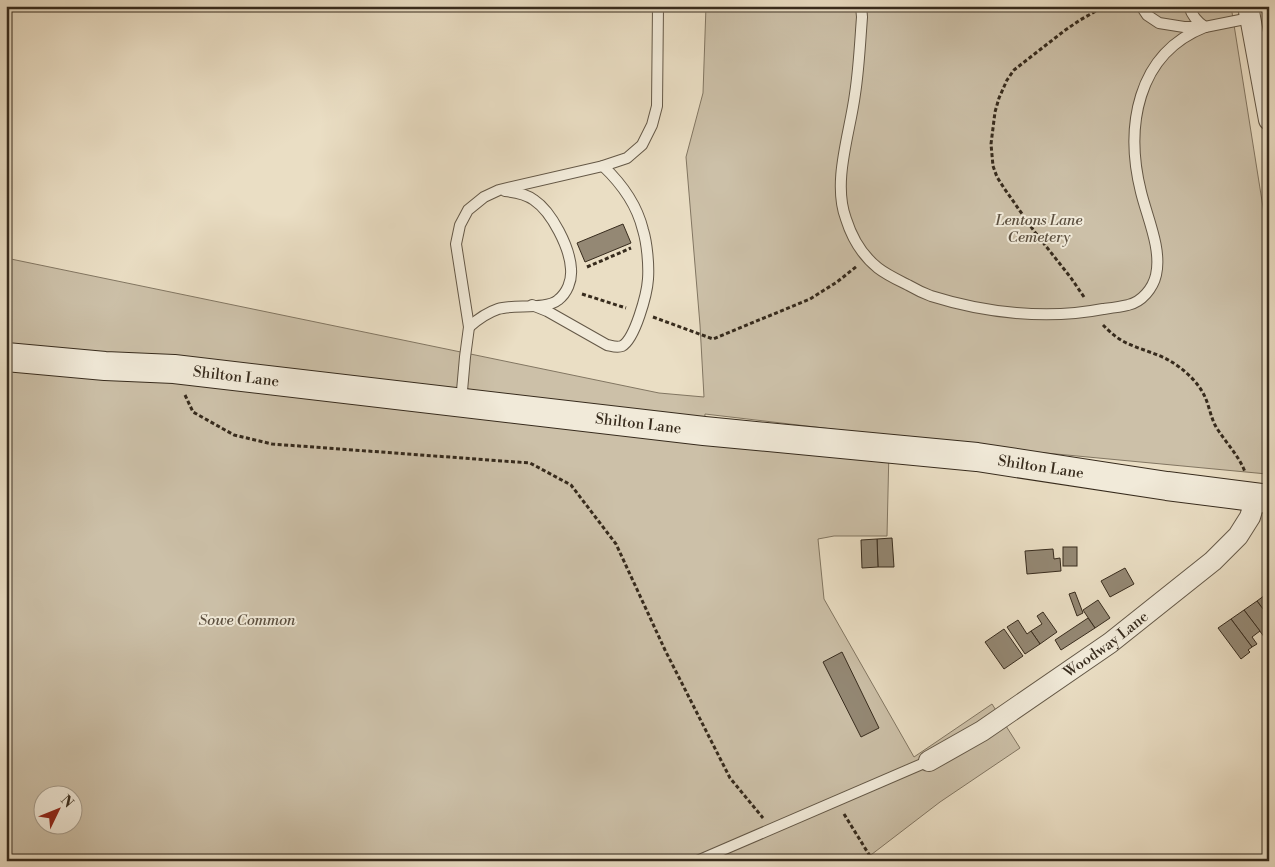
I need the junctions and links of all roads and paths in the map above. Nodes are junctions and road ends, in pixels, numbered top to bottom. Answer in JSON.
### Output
{"nodes":[{"id":1,"x":658,"y":6,"type":"edge"},
{"id":2,"x":861,"y":6,"type":"edge"},
{"id":3,"x":1105,"y":6,"type":"edge"},
{"id":4,"x":1141,"y":6,"type":"edge"},
{"id":5,"x":1189,"y":6,"type":"edge"},
{"id":6,"x":1249,"y":12,"type":"edge"},
{"id":7,"x":1205,"y":27,"type":"junction"},
{"id":8,"x":1269,"y":120,"type":"edge"},
{"id":9,"x":603,"y":166,"type":"junction"},
{"id":10,"x":499,"y":190,"type":"junction"},
{"id":11,"x":646,"y":242,"type":"junction"},
{"id":12,"x":868,"y":258,"type":"junction"},
{"id":13,"x":580,"y":270,"type":"dead end"},
{"id":14,"x":581,"y":286,"type":"dead end"},
{"id":15,"x":532,"y":306,"type":"junction"},
{"id":16,"x":1093,"y":311,"type":"junction"},
{"id":17,"x":640,"y":312,"type":"junction"},
{"id":18,"x":469,"y":327,"type":"junction"},
{"id":19,"x":6,"y":357,"type":"edge"},
{"id":20,"x":174,"y":369,"type":"junction"},
{"id":21,"x":461,"y":402,"type":"junction"},
{"id":22,"x":1262,"y":498,"type":"edge"},
{"id":23,"x":929,"y":761,"type":"joint"},
{"id":24,"x":836,"y":801,"type":"junction"},
{"id":25,"x":772,"y":828,"type":"junction"},
{"id":26,"x":697,"y":861,"type":"edge"},
{"id":27,"x":873,"y":861,"type":"edge"}],
"edges":[{"from":1,"to":9,"type":"lane"},
{"from":2,"to":12,"type":"lane"},
{"from":3,"to":16,"type":"path"},
{"from":4,"to":7,"type":"lane"},
{"from":5,"to":7,"type":"lane"},
{"from":6,"to":7,"type":"lane"},
{"from":6,"to":8,"type":"street"},
{"from":7,"to":16,"type":"lane"},
{"from":9,"to":10,"type":"lane"},
{"from":9,"to":11,"type":"lane"},
{"from":10,"to":15,"type":"lane"},
{"from":10,"to":18,"type":"lane"},
{"from":11,"to":13,"type":"path"},
{"from":11,"to":17,"type":"lane"},
{"from":12,"to":16,"type":"lane"},
{"from":12,"to":17,"type":"path"},
{"from":14,"to":17,"type":"path"},
{"from":15,"to":17,"type":"lane"},
{"from":15,"to":18,"type":"lane"},
{"from":16,"to":22,"type":"path"},
{"from":18,"to":21,"type":"lane"},
{"from":19,"to":20,"type":"street","name":"Shilton Lane"},
{"from":20,"to":21,"type":"street","name":"Shilton Lane"},
{"from":20,"to":25,"type":"path"},
{"from":21,"to":22,"type":"street","name":"Shilton Lane"},
{"from":22,"to":23,"type":"street","name":"Woodway Lane"},
{"from":23,"to":24,"type":"lane"},
{"from":24,"to":25,"type":"lane"},
{"from":24,"to":27,"type":"path"},
{"from":25,"to":26,"type":"lane"}]}
